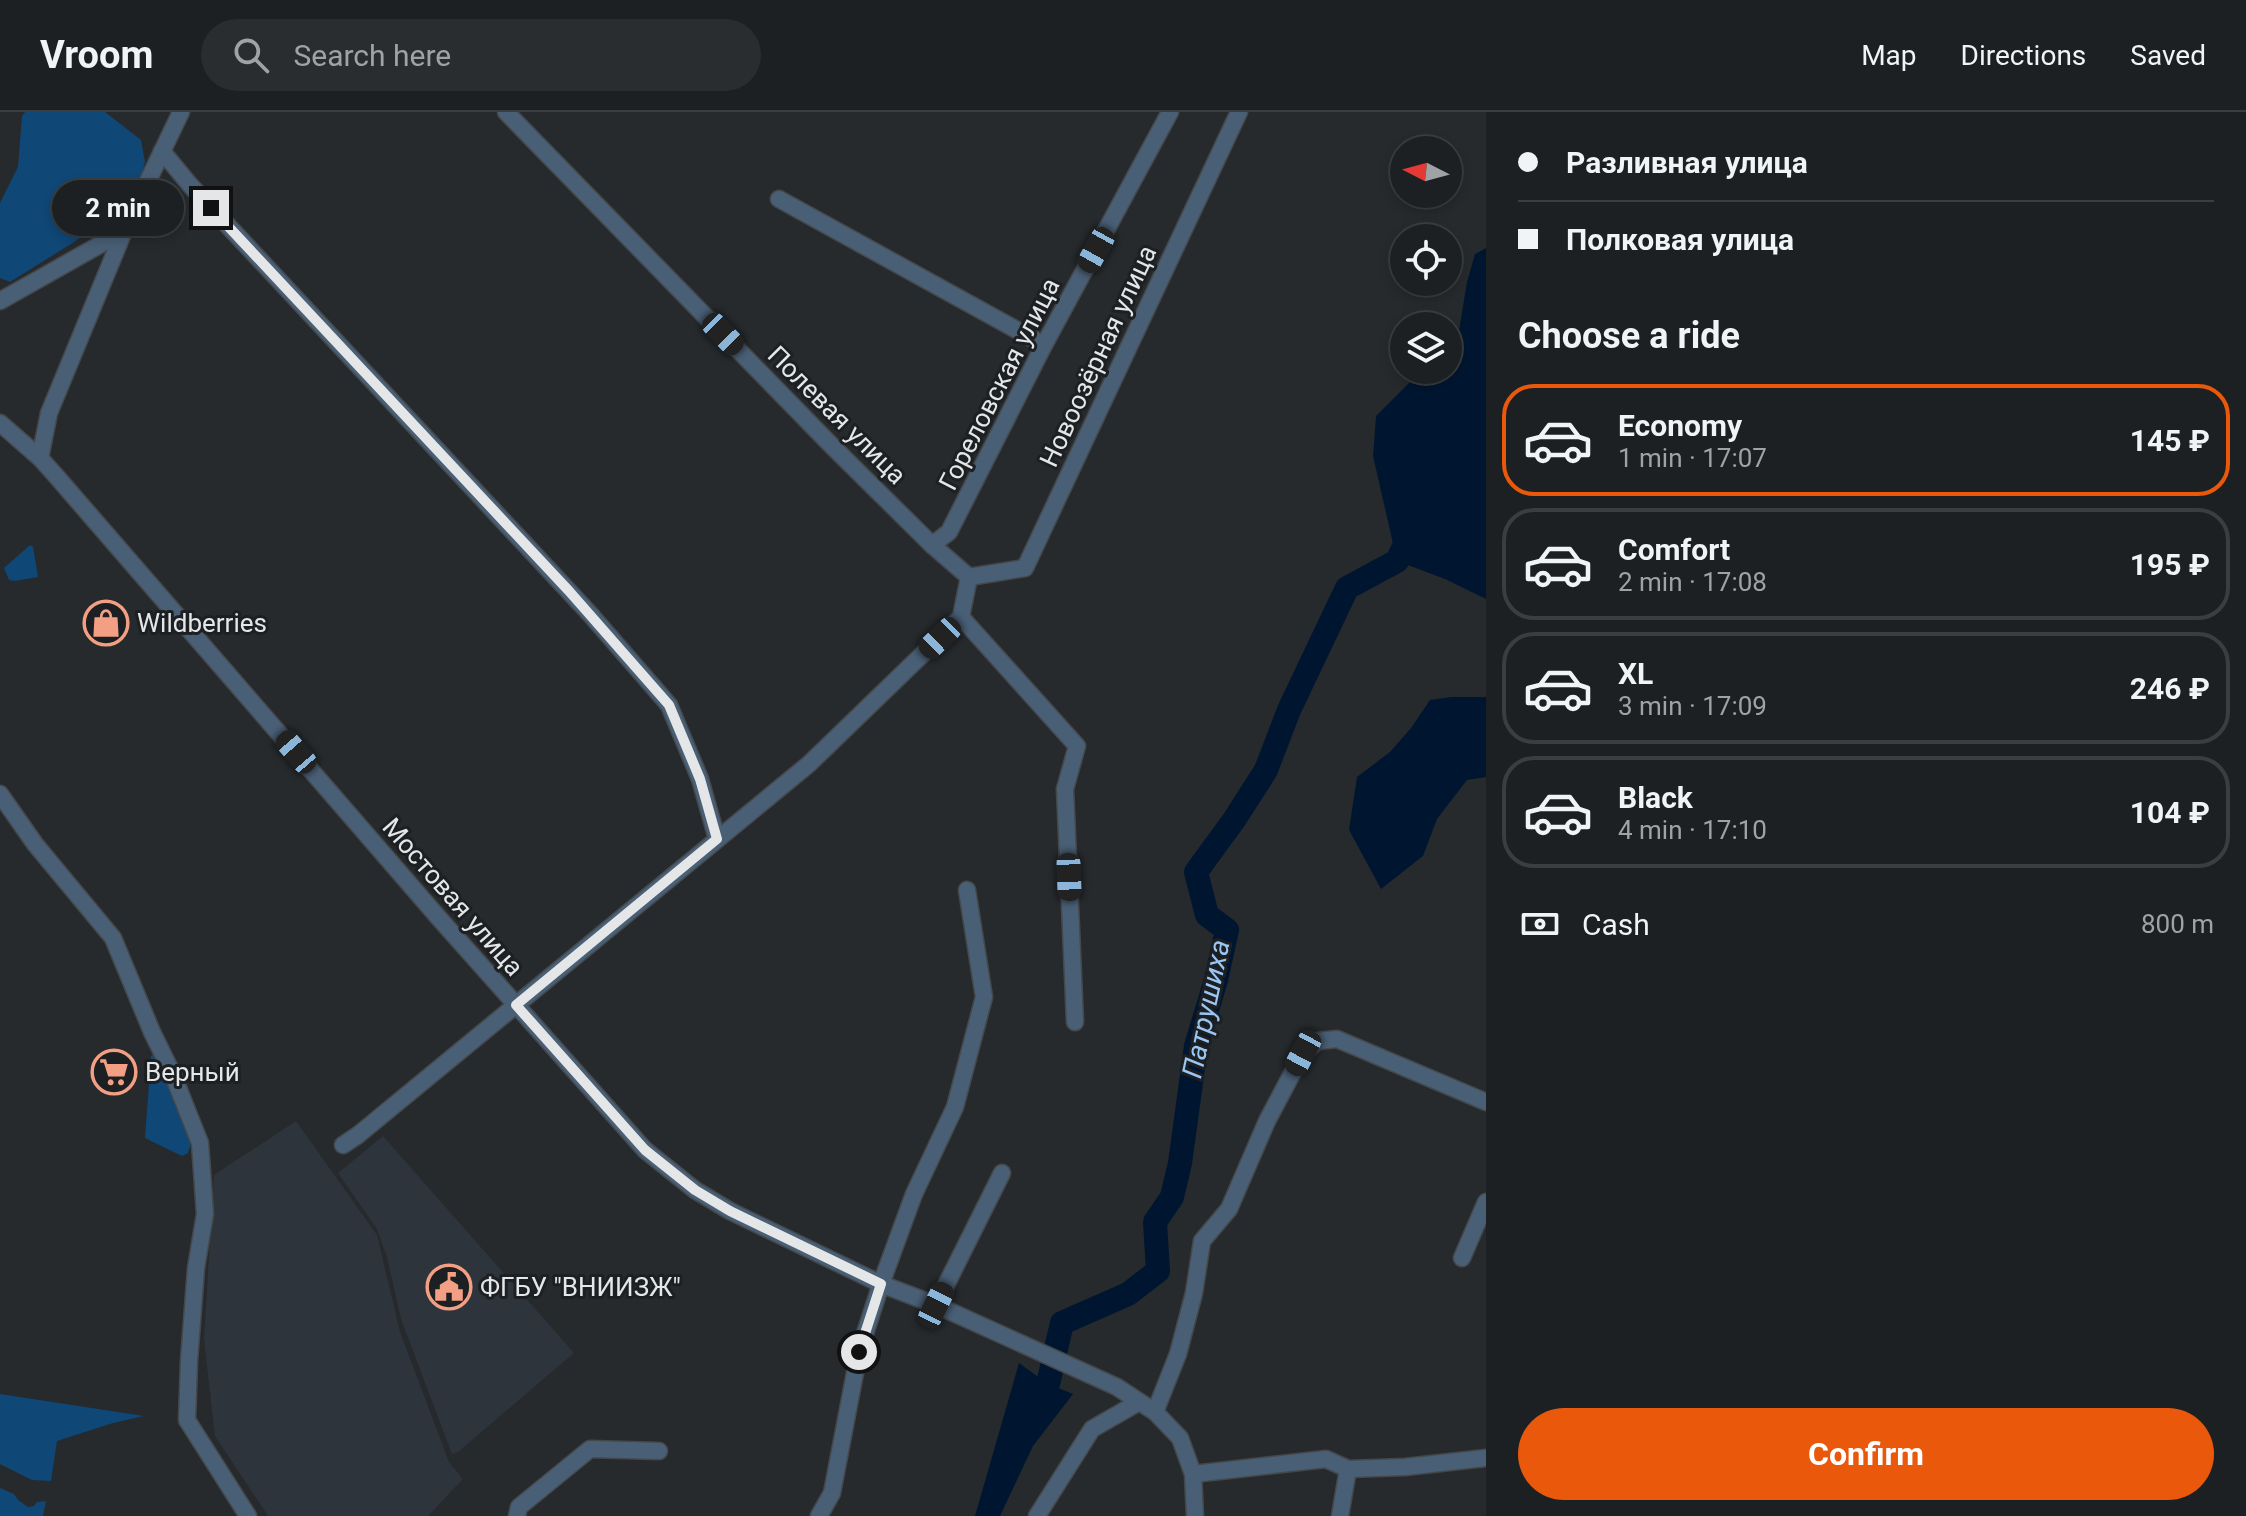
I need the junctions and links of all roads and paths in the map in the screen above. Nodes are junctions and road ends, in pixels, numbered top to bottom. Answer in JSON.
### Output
{"nodes":[{"id":1,"x":181,"y":112,"type":"edge"},
{"id":2,"x":506,"y":112,"type":"edge"},
{"id":3,"x":1170,"y":112,"type":"edge"},
{"id":4,"x":1239,"y":112,"type":"edge"},
{"id":5,"x":162,"y":151,"type":"junction"},
{"id":6,"x":779,"y":199,"type":"dead end"},
{"id":7,"x":124,"y":231,"type":"junction"},
{"id":8,"x":0,"y":301,"type":"edge"},
{"id":9,"x":1044,"y":345,"type":"junction"},
{"id":10,"x":0,"y":423,"type":"edge"},
{"id":11,"x":40,"y":458,"type":"junction"},
{"id":12,"x":932,"y":545,"type":"junction"},
{"id":13,"x":969,"y":577,"type":"junction"},
{"id":14,"x":961,"y":617,"type":"junction"},
{"id":15,"x":0,"y":794,"type":"edge"},
{"id":16,"x":717,"y":839,"type":"junction"},
{"id":17,"x":967,"y":890,"type":"dead end"},
{"id":18,"x":516,"y":1005,"type":"junction"},
{"id":19,"x":1075,"y":1022,"type":"dead end"},
{"id":20,"x":1486,"y":1102,"type":"edge"},
{"id":21,"x":343,"y":1145,"type":"dead end"},
{"id":22,"x":1002,"y":1173,"type":"dead end"},
{"id":23,"x":1486,"y":1202,"type":"edge"},
{"id":24,"x":1462,"y":1258,"type":"dead end"},
{"id":25,"x":881,"y":1284,"type":"junction"},
{"id":26,"x":936,"y":1305,"type":"junction"},
{"id":27,"x":1139,"y":1402,"type":"junction"},
{"id":28,"x":1155,"y":1412,"type":"junction"},
{"id":29,"x":659,"y":1451,"type":"dead end"},
{"id":30,"x":1486,"y":1458,"type":"edge"},
{"id":31,"x":1348,"y":1469,"type":"junction"},
{"id":32,"x":1193,"y":1474,"type":"junction"},
{"id":33,"x":248,"y":1516,"type":"edge"},
{"id":34,"x":517,"y":1516,"type":"edge"},
{"id":35,"x":819,"y":1516,"type":"edge"},
{"id":36,"x":1037,"y":1516,"type":"edge"},
{"id":37,"x":1195,"y":1516,"type":"edge"},
{"id":38,"x":1340,"y":1516,"type":"edge"}],
"edges":[{"from":1,"to":5,"type":"street"},
{"from":2,"to":12,"type":"street","name":"Полевая улица"},
{"from":3,"to":9,"type":"street","name":"Гореловская улица"},
{"from":4,"to":13,"type":"street","name":"Новоозёрная улица"},
{"from":5,"to":7,"type":"street"},
{"from":5,"to":16,"type":"street"},
{"from":6,"to":9,"type":"street"},
{"from":7,"to":8,"type":"street"},
{"from":7,"to":11,"type":"street"},
{"from":9,"to":12,"type":"street","name":"Гореловская улица"},
{"from":10,"to":11,"type":"street","name":"Мостовая улица"},
{"from":11,"to":18,"type":"street","name":"Мостовая улица"},
{"from":12,"to":13,"type":"street","name":"Полевая улица"},
{"from":13,"to":14,"type":"street"},
{"from":14,"to":16,"type":"street"},
{"from":14,"to":19,"type":"street"},
{"from":15,"to":33,"type":"street"},
{"from":16,"to":18,"type":"street"},
{"from":17,"to":25,"type":"street"},
{"from":18,"to":21,"type":"street"},
{"from":18,"to":25,"type":"street","name":"Мостовая улица"},
{"from":20,"to":28,"type":"street"},
{"from":22,"to":26,"type":"street"},
{"from":23,"to":24,"type":"street"},
{"from":25,"to":26,"type":"street","name":"Мостовая улица"},
{"from":25,"to":35,"type":"street"},
{"from":26,"to":27,"type":"street","name":"Мостовая улица"},
{"from":27,"to":28,"type":"street","name":"Мостовая улица"},
{"from":27,"to":36,"type":"street"},
{"from":28,"to":32,"type":"street","name":"Мостовая улица"},
{"from":29,"to":34,"type":"street"},
{"from":30,"to":31,"type":"street"},
{"from":31,"to":32,"type":"street"},
{"from":31,"to":38,"type":"street"},
{"from":32,"to":37,"type":"street","name":"Мостовая улица"}]}
